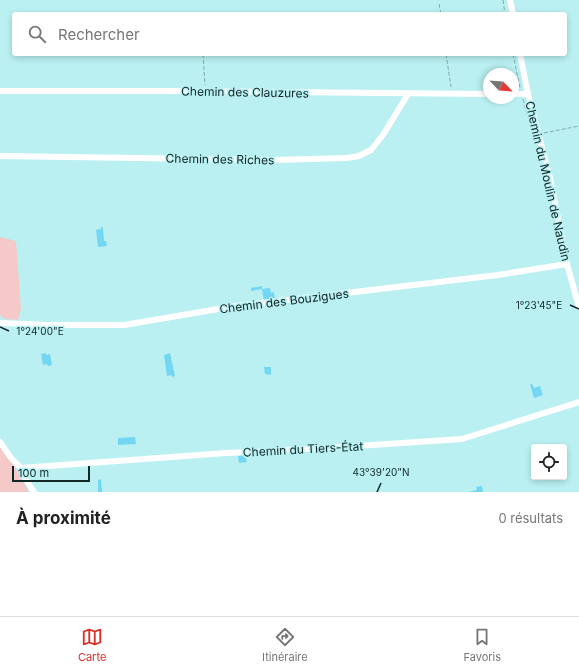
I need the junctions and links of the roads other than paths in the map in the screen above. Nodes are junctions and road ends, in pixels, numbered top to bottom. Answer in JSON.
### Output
{"nodes":[{"id":1,"x":510,"y":0,"type":"edge"},
{"id":2,"x":512,"y":12,"type":"edge"},
{"id":3,"x":520,"y":56,"type":"edge"},
{"id":4,"x":0,"y":91,"type":"edge"},
{"id":5,"x":408,"y":94,"type":"junction"},
{"id":6,"x":483,"y":94,"type":"edge"},
{"id":7,"x":519,"y":94,"type":"edge"},
{"id":8,"x":528,"y":94,"type":"junction"},
{"id":9,"x":0,"y":156,"type":"edge"},
{"id":10,"x":567,"y":264,"type":"junction"},
{"id":11,"x":579,"y":307,"type":"edge"},
{"id":12,"x":0,"y":323,"type":"edge"},
{"id":13,"x":579,"y":402,"type":"edge"},
{"id":14,"x":0,"y":442,"type":"edge"},
{"id":15,"x":21,"y":468,"type":"junction"},
{"id":16,"x":34,"y":492,"type":"edge"}],
"edges":[{"from":1,"to":2,"type":"street"},
{"from":3,"to":8,"type":"street","name":"Chemin du Moulin de Naudin"},
{"from":4,"to":5,"type":"street","name":"Chemin des Clauzures"},
{"from":5,"to":6,"type":"street","name":"Chemin des Clauzures"},
{"from":5,"to":9,"type":"street","name":"Chemin des Riches"},
{"from":7,"to":8,"type":"street"},
{"from":8,"to":10,"type":"street","name":"Chemin du Moulin de Naudin"},
{"from":10,"to":11,"type":"street","name":"Chemin du Moulin de Naudin"},
{"from":10,"to":12,"type":"street","name":"Chemin des Bouzigues"},
{"from":13,"to":15,"type":"street","name":"Chemin du Tiers-État"},
{"from":14,"to":15,"type":"street"},
{"from":15,"to":16,"type":"street"}]}
